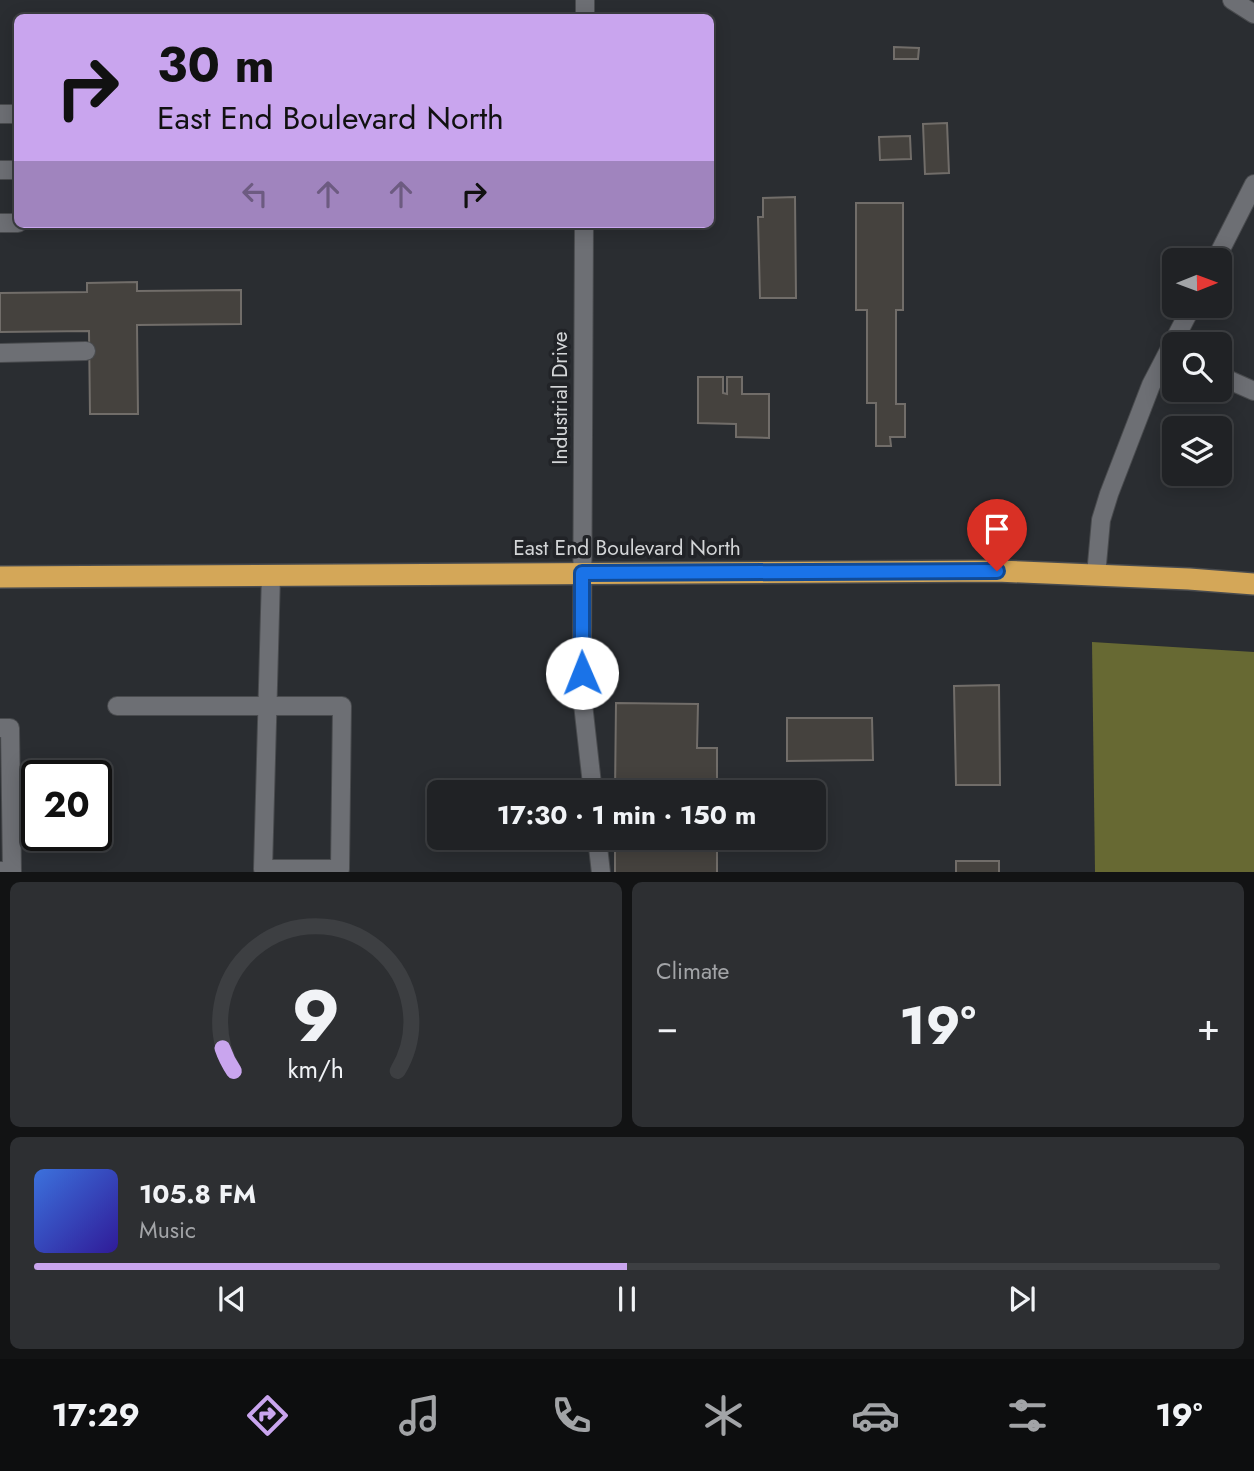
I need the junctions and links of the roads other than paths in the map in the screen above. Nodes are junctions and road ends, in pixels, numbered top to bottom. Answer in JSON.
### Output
{"nodes":[{"id":1,"x":1232,"y":0,"type":"edge"},
{"id":2,"x":1254,"y":14,"type":"edge"},
{"id":3,"x":1254,"y":184,"type":"edge"},
{"id":4,"x":584,"y":228,"type":"edge"},
{"id":5,"x":1222,"y":248,"type":"edge"},
{"id":6,"x":86,"y":351,"type":"dead end"},
{"id":7,"x":0,"y":353,"type":"edge"},
{"id":8,"x":1162,"y":368,"type":"edge"},
{"id":9,"x":1232,"y":381,"type":"edge"},
{"id":10,"x":1254,"y":391,"type":"edge"},
{"id":11,"x":582,"y":573,"type":"junction"},
{"id":12,"x":271,"y":575,"type":"junction"},
{"id":13,"x":1096,"y":575,"type":"junction"},
{"id":14,"x":0,"y":577,"type":"edge"},
{"id":15,"x":1254,"y":584,"type":"edge"},
{"id":16,"x":117,"y":706,"type":"dead end"},
{"id":17,"x":268,"y":707,"type":"junction"},
{"id":18,"x":0,"y":728,"type":"edge"},
{"id":19,"x":592,"y":780,"type":"edge"},
{"id":20,"x":598,"y":850,"type":"edge"},
{"id":21,"x":0,"y":872,"type":"edge"},
{"id":22,"x":601,"y":872,"type":"edge"}],
"edges":[{"from":1,"to":2,"type":"street"},
{"from":3,"to":5,"type":"street"},
{"from":4,"to":11,"type":"street","name":"Industrial Drive"},
{"from":6,"to":7,"type":"street"},
{"from":8,"to":13,"type":"street"},
{"from":9,"to":10,"type":"street"},
{"from":11,"to":12,"type":"highway","name":"East End Boulevard North"},
{"from":11,"to":13,"type":"highway","name":"East End Boulevard North"},
{"from":11,"to":19,"type":"street","name":"Industrial Drive"},
{"from":12,"to":14,"type":"highway","name":"East End Boulevard North"},
{"from":12,"to":17,"type":"street"},
{"from":13,"to":15,"type":"highway","name":"East End Boulevard North"},
{"from":16,"to":17,"type":"street"},
{"from":17,"to":17,"type":"street"},
{"from":18,"to":21,"type":"street"},
{"from":20,"to":22,"type":"street"}]}
